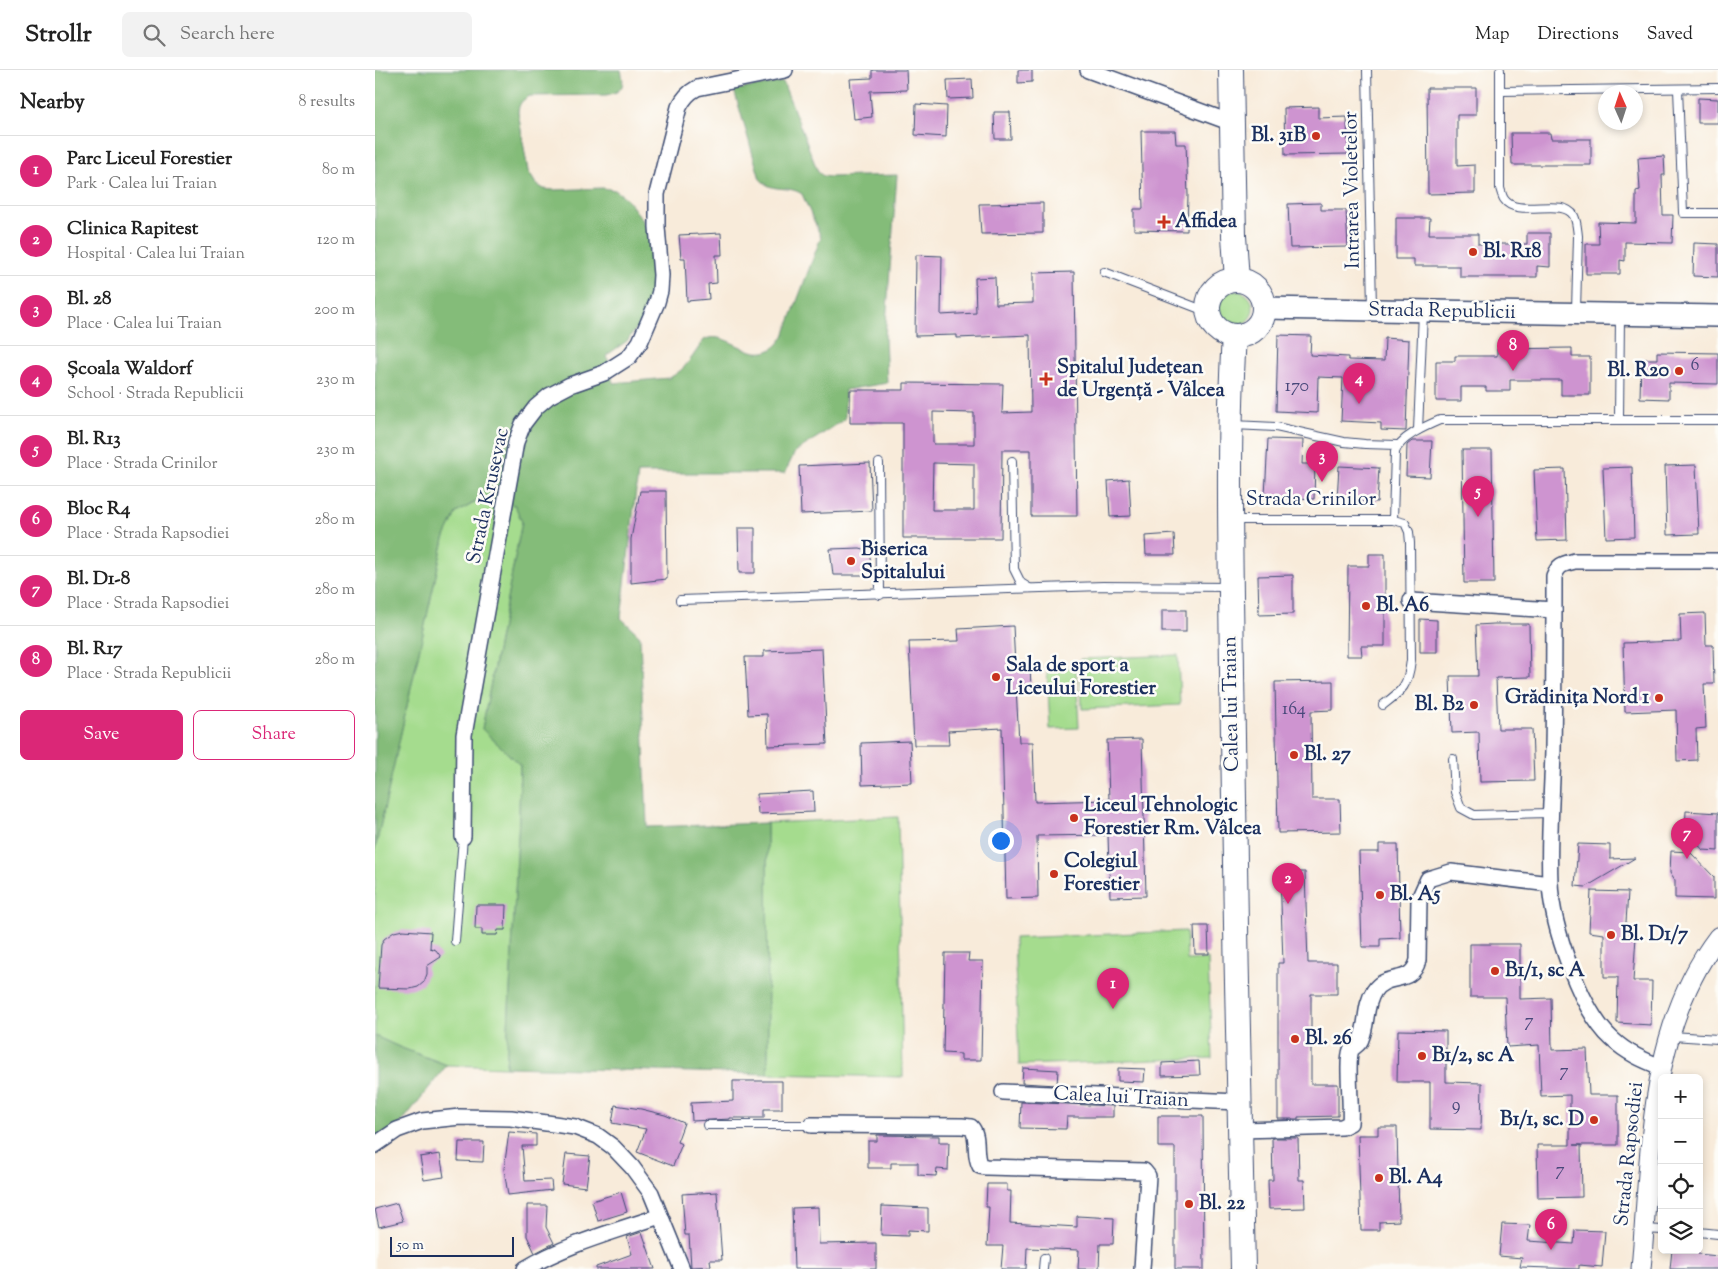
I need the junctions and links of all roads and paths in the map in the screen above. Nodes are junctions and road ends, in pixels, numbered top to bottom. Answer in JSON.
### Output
{"nodes":[{"id":1,"x":785,"y":70,"type":"edge"},
{"id":2,"x":1088,"y":70,"type":"edge"},
{"id":3,"x":1231,"y":70,"type":"edge"},
{"id":4,"x":1367,"y":70,"type":"edge"},
{"id":5,"x":1500,"y":70,"type":"edge"},
{"id":6,"x":1116,"y":75,"type":"edge"},
{"id":7,"x":1718,"y":88,"type":"edge"},
{"id":8,"x":1678,"y":89,"type":"junction"},
{"id":9,"x":1501,"y":91,"type":"junction"},
{"id":10,"x":1232,"y":122,"type":"junction"},
{"id":11,"x":1718,"y":213,"type":"edge"},
{"id":12,"x":1104,"y":272,"type":"dead end"},
{"id":13,"x":1237,"y":280,"type":"junction"},
{"id":14,"x":1264,"y":308,"type":"junction"},
{"id":15,"x":1372,"y":310,"type":"junction"},
{"id":16,"x":1208,"y":312,"type":"junction"},
{"id":17,"x":1423,"y":312,"type":"junction"},
{"id":18,"x":1576,"y":314,"type":"junction"},
{"id":19,"x":1619,"y":315,"type":"junction"},
{"id":20,"x":1718,"y":316,"type":"edge"},
{"id":21,"x":1234,"y":336,"type":"junction"},
{"id":22,"x":1619,"y":419,"type":"junction"},
{"id":23,"x":1718,"y":420,"type":"edge"},
{"id":24,"x":1231,"y":425,"type":"junction"},
{"id":25,"x":1419,"y":430,"type":"junction"},
{"id":26,"x":1397,"y":445,"type":"junction"},
{"id":27,"x":1012,"y":461,"type":"dead end"},
{"id":28,"x":879,"y":463,"type":"dead end"},
{"id":29,"x":1230,"y":520,"type":"junction"},
{"id":30,"x":1393,"y":520,"type":"junction"},
{"id":31,"x":1718,"y":561,"type":"edge"},
{"id":32,"x":1231,"y":587,"type":"junction"},
{"id":33,"x":1031,"y":589,"type":"junction"},
{"id":34,"x":880,"y":595,"type":"junction"},
{"id":35,"x":680,"y":600,"type":"dead end"},
{"id":36,"x":1411,"y":601,"type":"junction"},
{"id":37,"x":1554,"y":610,"type":"junction"},
{"id":38,"x":1383,"y":705,"type":"dead end"},
{"id":39,"x":1453,"y":759,"type":"dead end"},
{"id":40,"x":1551,"y":813,"type":"junction"},
{"id":41,"x":463,"y":837,"type":"joint"},
{"id":42,"x":1550,"y":884,"type":"junction"},
{"id":43,"x":1718,"y":937,"type":"edge"},
{"id":44,"x":455,"y":941,"type":"dead end"},
{"id":45,"x":1669,"y":1035,"type":"junction"},
{"id":46,"x":1718,"y":1040,"type":"edge"},
{"id":47,"x":1661,"y":1067,"type":"junction"},
{"id":48,"x":1003,"y":1092,"type":"dead end"},
{"id":49,"x":1239,"y":1102,"type":"junction"},
{"id":50,"x":707,"y":1125,"type":"dead end"},
{"id":51,"x":811,"y":1125,"type":"joint"},
{"id":52,"x":1240,"y":1130,"type":"junction"},
{"id":53,"x":375,"y":1145,"type":"edge"},
{"id":54,"x":660,"y":1216,"type":"junction"},
{"id":55,"x":1653,"y":1229,"type":"edge"},
{"id":56,"x":1703,"y":1232,"type":"edge"},
{"id":57,"x":1718,"y":1234,"type":"edge"},
{"id":58,"x":1044,"y":1258,"type":"dead end"},
{"id":59,"x":525,"y":1269,"type":"edge"},
{"id":60,"x":682,"y":1269,"type":"edge"},
{"id":61,"x":1043,"y":1269,"type":"edge"},
{"id":62,"x":1142,"y":1269,"type":"edge"},
{"id":63,"x":1243,"y":1269,"type":"edge"},
{"id":64,"x":1641,"y":1269,"type":"edge"}],
"edges":[{"from":1,"to":41,"type":"street","name":"Strada Krusevac"},
{"from":2,"to":6,"type":"street"},
{"from":3,"to":10,"type":"main road"},
{"from":4,"to":15,"type":"lane","name":"Intrarea Violetelor"},
{"from":5,"to":9,"type":"lane"},
{"from":6,"to":10,"type":"street"},
{"from":7,"to":8,"type":"lane"},
{"from":8,"to":9,"type":"lane"},
{"from":8,"to":11,"type":"lane"},
{"from":9,"to":18,"type":"lane"},
{"from":10,"to":13,"type":"main road"},
{"from":12,"to":16,"type":"lane"},
{"from":13,"to":14,"type":"main road"},
{"from":13,"to":16,"type":"main road"},
{"from":14,"to":15,"type":"main road","name":"Strada Republicii"},
{"from":14,"to":21,"type":"main road"},
{"from":15,"to":17,"type":"main road","name":"Strada Republicii"},
{"from":16,"to":21,"type":"main road"},
{"from":17,"to":18,"type":"main road","name":"Strada Republicii"},
{"from":17,"to":25,"type":"lane"},
{"from":18,"to":19,"type":"main road","name":"Strada Republicii"},
{"from":19,"to":20,"type":"main road","name":"Strada Republicii"},
{"from":19,"to":22,"type":"lane"},
{"from":21,"to":24,"type":"main road","name":"Calea lui Traian"},
{"from":22,"to":23,"type":"lane"},
{"from":22,"to":25,"type":"lane"},
{"from":24,"to":26,"type":"lane"},
{"from":24,"to":29,"type":"main road","name":"Calea lui Traian"},
{"from":25,"to":26,"type":"lane"},
{"from":26,"to":30,"type":"lane","name":"Strada Crinilor"},
{"from":27,"to":33,"type":"lane"},
{"from":28,"to":34,"type":"lane"},
{"from":29,"to":30,"type":"lane","name":"Strada Crinilor"},
{"from":29,"to":32,"type":"main road","name":"Calea lui Traian"},
{"from":30,"to":36,"type":"lane","name":"Strada Crinilor"},
{"from":31,"to":37,"type":"street"},
{"from":32,"to":33,"type":"lane"},
{"from":32,"to":49,"type":"main road","name":"Calea lui Traian"},
{"from":33,"to":34,"type":"lane"},
{"from":34,"to":35,"type":"lane"},
{"from":36,"to":37,"type":"street"},
{"from":36,"to":38,"type":"lane","name":"Strada Crinilor"},
{"from":37,"to":40,"type":"street"},
{"from":39,"to":40,"type":"lane"},
{"from":40,"to":42,"type":"street"},
{"from":41,"to":44,"type":"lane"},
{"from":42,"to":47,"type":"street"},
{"from":42,"to":52,"type":"street"},
{"from":43,"to":45,"type":"street","name":"Strada Rapsodiei"},
{"from":45,"to":46,"type":"lane"},
{"from":45,"to":47,"type":"street","name":"Strada Rapsodiei"},
{"from":47,"to":55,"type":"street","name":"Strada Rapsodiei"},
{"from":48,"to":49,"type":"street","name":"Calea lui Traian"},
{"from":49,"to":52,"type":"main road","name":"Calea lui Traian"},
{"from":50,"to":51,"type":"lane"},
{"from":51,"to":62,"type":"street"},
{"from":52,"to":63,"type":"main road","name":"Calea lui Traian"},
{"from":53,"to":54,"type":"street"},
{"from":54,"to":59,"type":"street"},
{"from":54,"to":60,"type":"street"},
{"from":55,"to":64,"type":"street","name":"Strada Rapsodiei"},
{"from":56,"to":57,"type":"lane"},
{"from":58,"to":61,"type":"lane"}]}
